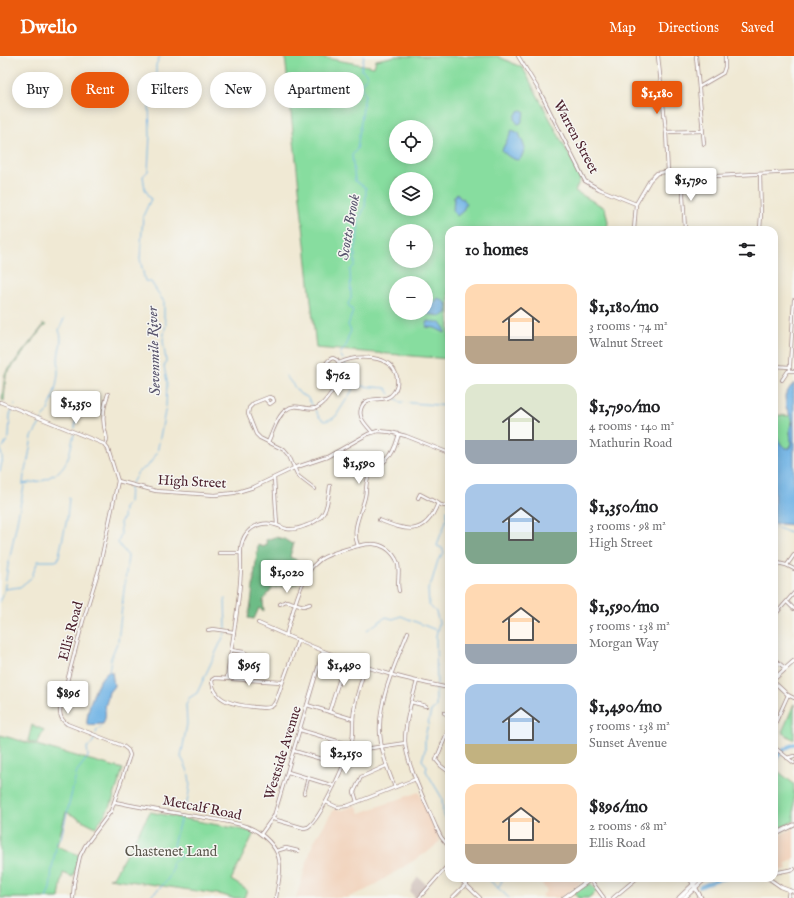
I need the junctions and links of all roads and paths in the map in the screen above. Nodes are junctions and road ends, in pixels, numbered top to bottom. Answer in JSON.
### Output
{"nodes":[{"id":1,"x":518,"y":56,"type":"edge"},
{"id":2,"x":658,"y":56,"type":"edge"},
{"id":3,"x":696,"y":56,"type":"edge"},
{"id":4,"x":725,"y":56,"type":"edge"},
{"id":5,"x":699,"y":87,"type":"junction"},
{"id":6,"x":702,"y":131,"type":"junction"},
{"id":7,"x":666,"y":132,"type":"junction"},
{"id":8,"x":704,"y":144,"type":"dead end"},
{"id":9,"x":794,"y":172,"type":"edge"},
{"id":10,"x":668,"y":173,"type":"junction"},
{"id":11,"x":684,"y":174,"type":"junction"},
{"id":12,"x":760,"y":174,"type":"junction"},
{"id":13,"x":636,"y":204,"type":"junction"},
{"id":14,"x":634,"y":226,"type":"edge"},
{"id":15,"x":685,"y":226,"type":"edge"},
{"id":16,"x":760,"y":226,"type":"edge"},
{"id":17,"x":794,"y":300,"type":"edge"},
{"id":18,"x":339,"y":363,"type":"junction"},
{"id":19,"x":778,"y":367,"type":"edge"},
{"id":20,"x":791,"y":369,"type":"edge"},
{"id":21,"x":325,"y":374,"type":"dead end"},
{"id":22,"x":782,"y":380,"type":"dead end"},
{"id":23,"x":108,"y":394,"type":"dead end"},
{"id":24,"x":266,"y":399,"type":"dead end"},
{"id":25,"x":0,"y":402,"type":"edge"},
{"id":26,"x":372,"y":432,"type":"junction"},
{"id":27,"x":399,"y":434,"type":"junction"},
{"id":28,"x":268,"y":442,"type":"junction"},
{"id":29,"x":105,"y":445,"type":"junction"},
{"id":30,"x":445,"y":451,"type":"edge"},
{"id":31,"x":294,"y":468,"type":"junction"},
{"id":32,"x":274,"y":478,"type":"junction"},
{"id":33,"x":118,"y":481,"type":"junction"},
{"id":34,"x":330,"y":486,"type":"dead end"},
{"id":35,"x":315,"y":489,"type":"dead end"},
{"id":36,"x":418,"y":498,"type":"dead end"},
{"id":37,"x":438,"y":503,"type":"junction"},
{"id":38,"x":445,"y":506,"type":"edge"},
{"id":39,"x":379,"y":520,"type":"dead end"},
{"id":40,"x":277,"y":525,"type":"junction"},
{"id":41,"x":358,"y":546,"type":"junction"},
{"id":42,"x":219,"y":553,"type":"dead end"},
{"id":43,"x":241,"y":553,"type":"junction"},
{"id":44,"x":794,"y":555,"type":"edge"},
{"id":45,"x":778,"y":563,"type":"edge"},
{"id":46,"x":787,"y":565,"type":"junction"},
{"id":47,"x":794,"y":569,"type":"edge"},
{"id":48,"x":399,"y":591,"type":"dead end"},
{"id":49,"x":794,"y":593,"type":"edge"},
{"id":50,"x":787,"y":602,"type":"junction"},
{"id":51,"x":280,"y":604,"type":"dead end"},
{"id":52,"x":296,"y":604,"type":"junction"},
{"id":53,"x":310,"y":604,"type":"dead end"},
{"id":54,"x":794,"y":609,"type":"edge"},
{"id":55,"x":778,"y":612,"type":"edge"},
{"id":56,"x":258,"y":623,"type":"dead end"},
{"id":57,"x":208,"y":630,"type":"dead end"},
{"id":58,"x":234,"y":632,"type":"junction"},
{"id":59,"x":408,"y":632,"type":"dead end"},
{"id":60,"x":286,"y":635,"type":"junction"},
{"id":61,"x":298,"y":640,"type":"junction"},
{"id":62,"x":231,"y":650,"type":"junction"},
{"id":63,"x":323,"y":651,"type":"junction"},
{"id":64,"x":248,"y":655,"type":"dead end"},
{"id":65,"x":346,"y":659,"type":"junction"},
{"id":66,"x":794,"y":661,"type":"edge"},
{"id":67,"x":778,"y":662,"type":"edge"},
{"id":68,"x":366,"y":666,"type":"junction"},
{"id":69,"x":785,"y":668,"type":"junction"},
{"id":70,"x":391,"y":675,"type":"junction"},
{"id":71,"x":778,"y":675,"type":"edge"},
{"id":72,"x":227,"y":678,"type":"junction"},
{"id":73,"x":417,"y":681,"type":"junction"},
{"id":74,"x":282,"y":682,"type":"junction"},
{"id":75,"x":778,"y":686,"type":"edge"},
{"id":76,"x":445,"y":687,"type":"edge"},
{"id":77,"x":788,"y":695,"type":"junction"},
{"id":78,"x":794,"y":698,"type":"edge"},
{"id":79,"x":412,"y":702,"type":"junction"},
{"id":80,"x":307,"y":705,"type":"junction"},
{"id":81,"x":426,"y":706,"type":"dead end"},
{"id":82,"x":330,"y":712,"type":"junction"},
{"id":83,"x":778,"y":717,"type":"edge"},
{"id":84,"x":353,"y":719,"type":"junction"},
{"id":85,"x":300,"y":730,"type":"junction"},
{"id":86,"x":445,"y":737,"type":"edge"},
{"id":87,"x":405,"y":743,"type":"junction"},
{"id":88,"x":351,"y":745,"type":"junction"},
{"id":89,"x":382,"y":746,"type":"junction"},
{"id":90,"x":365,"y":749,"type":"dead end"},
{"id":91,"x":778,"y":750,"type":"edge"},
{"id":92,"x":294,"y":751,"type":"junction"},
{"id":93,"x":794,"y":756,"type":"edge"},
{"id":94,"x":787,"y":758,"type":"junction"},
{"id":95,"x":794,"y":763,"type":"edge"},
{"id":96,"x":342,"y":765,"type":"junction"},
{"id":97,"x":386,"y":766,"type":"junction"},
{"id":98,"x":445,"y":769,"type":"edge"},
{"id":99,"x":288,"y":772,"type":"junction"},
{"id":100,"x":308,"y":778,"type":"junction"},
{"id":101,"x":416,"y":778,"type":"junction"},
{"id":102,"x":334,"y":786,"type":"junction"},
{"id":103,"x":395,"y":787,"type":"junction"},
{"id":104,"x":304,"y":793,"type":"dead end"},
{"id":105,"x":115,"y":802,"type":"junction"},
{"id":106,"x":326,"y":802,"type":"junction"},
{"id":107,"x":356,"y":802,"type":"junction"},
{"id":108,"x":273,"y":819,"type":"junction"},
{"id":109,"x":794,"y":825,"type":"edge"},
{"id":110,"x":778,"y":833,"type":"edge"},
{"id":111,"x":261,"y":834,"type":"junction"},
{"id":112,"x":445,"y":843,"type":"edge"},
{"id":113,"x":276,"y":851,"type":"junction"},
{"id":114,"x":298,"y":851,"type":"dead end"},
{"id":115,"x":445,"y":869,"type":"edge"},
{"id":116,"x":794,"y":869,"type":"edge"},
{"id":117,"x":778,"y":873,"type":"edge"},
{"id":118,"x":464,"y":882,"type":"edge"},
{"id":119,"x":587,"y":882,"type":"edge"},
{"id":120,"x":592,"y":882,"type":"edge"},
{"id":121,"x":632,"y":882,"type":"edge"},
{"id":122,"x":692,"y":882,"type":"edge"},
{"id":123,"x":697,"y":882,"type":"edge"},
{"id":124,"x":700,"y":882,"type":"edge"},
{"id":125,"x":775,"y":882,"type":"edge"},
{"id":126,"x":466,"y":884,"type":"junction"},
{"id":127,"x":694,"y":886,"type":"junction"},
{"id":128,"x":789,"y":890,"type":"junction"},
{"id":129,"x":794,"y":892,"type":"edge"},
{"id":130,"x":73,"y":898,"type":"edge"},
{"id":131,"x":276,"y":898,"type":"edge"},
{"id":132,"x":419,"y":898,"type":"edge"},
{"id":133,"x":452,"y":898,"type":"edge"},
{"id":134,"x":479,"y":898,"type":"edge"},
{"id":135,"x":564,"y":898,"type":"edge"},
{"id":136,"x":604,"y":898,"type":"edge"},
{"id":137,"x":613,"y":898,"type":"edge"},
{"id":138,"x":679,"y":898,"type":"edge"},
{"id":139,"x":684,"y":898,"type":"edge"},
{"id":140,"x":701,"y":898,"type":"edge"},
{"id":141,"x":788,"y":898,"type":"edge"}],
"edges":[{"from":1,"to":13,"type":"street","name":"Warren Street"},
{"from":2,"to":7,"type":"street"},
{"from":3,"to":5,"type":"street"},
{"from":4,"to":5,"type":"street"},
{"from":5,"to":6,"type":"street"},
{"from":6,"to":7,"type":"street"},
{"from":6,"to":8,"type":"street"},
{"from":7,"to":10,"type":"street"},
{"from":9,"to":12,"type":"street"},
{"from":10,"to":11,"type":"street"},
{"from":10,"to":13,"type":"street"},
{"from":11,"to":12,"type":"street"},
{"from":11,"to":15,"type":"street"},
{"from":12,"to":16,"type":"street"},
{"from":13,"to":14,"type":"street"},
{"from":17,"to":20,"type":"street"},
{"from":18,"to":21,"type":"street"},
{"from":18,"to":26,"type":"street"},
{"from":18,"to":28,"type":"street"},
{"from":19,"to":20,"type":"street"},
{"from":20,"to":22,"type":"street"},
{"from":23,"to":29,"type":"street"},
{"from":24,"to":28,"type":"street"},
{"from":25,"to":29,"type":"street"},
{"from":26,"to":27,"type":"street"},
{"from":26,"to":31,"type":"street","name":"High Street"},
{"from":27,"to":30,"type":"street"},
{"from":27,"to":41,"type":"street"},
{"from":28,"to":31,"type":"street"},
{"from":29,"to":33,"type":"street"},
{"from":31,"to":32,"type":"street","name":"High Street"},
{"from":31,"to":35,"type":"street"},
{"from":32,"to":33,"type":"street","name":"High Street"},
{"from":32,"to":40,"type":"street"},
{"from":33,"to":105,"type":"street","name":"Ellis Road"},
{"from":34,"to":40,"type":"street"},
{"from":36,"to":37,"type":"street"},
{"from":37,"to":38,"type":"street"},
{"from":37,"to":39,"type":"street"},
{"from":40,"to":43,"type":"street"},
{"from":41,"to":48,"type":"street"},
{"from":41,"to":52,"type":"street"},
{"from":42,"to":43,"type":"street"},
{"from":43,"to":58,"type":"street"},
{"from":44,"to":46,"type":"street"},
{"from":45,"to":46,"type":"street"},
{"from":46,"to":47,"type":"street"},
{"from":49,"to":50,"type":"street"},
{"from":50,"to":54,"type":"street"},
{"from":50,"to":55,"type":"street"},
{"from":51,"to":52,"type":"street"},
{"from":52,"to":53,"type":"street"},
{"from":52,"to":60,"type":"street"},
{"from":56,"to":60,"type":"street"},
{"from":57,"to":58,"type":"street"},
{"from":58,"to":62,"type":"street"},
{"from":59,"to":70,"type":"street"},
{"from":60,"to":61,"type":"street"},
{"from":61,"to":63,"type":"street"},
{"from":61,"to":74,"type":"street"},
{"from":62,"to":64,"type":"street"},
{"from":62,"to":72,"type":"street"},
{"from":63,"to":65,"type":"street"},
{"from":63,"to":80,"type":"street","name":"Westside Avenue"},
{"from":65,"to":68,"type":"street"},
{"from":65,"to":82,"type":"street"},
{"from":66,"to":69,"type":"main road"},
{"from":67,"to":69,"type":"street"},
{"from":68,"to":70,"type":"street"},
{"from":68,"to":84,"type":"street"},
{"from":69,"to":71,"type":"main road"},
{"from":70,"to":73,"type":"street"},
{"from":70,"to":89,"type":"street"},
{"from":72,"to":74,"type":"street"},
{"from":72,"to":74,"type":"street"},
{"from":73,"to":76,"type":"street"},
{"from":73,"to":79,"type":"street"},
{"from":75,"to":77,"type":"street"},
{"from":77,"to":78,"type":"street"},
{"from":77,"to":83,"type":"street"},
{"from":79,"to":81,"type":"street"},
{"from":79,"to":87,"type":"street"},
{"from":80,"to":82,"type":"street"},
{"from":80,"to":85,"type":"street","name":"Westside Avenue"},
{"from":82,"to":84,"type":"street"},
{"from":84,"to":88,"type":"street"},
{"from":85,"to":88,"type":"street"},
{"from":85,"to":92,"type":"street","name":"Westside Avenue"},
{"from":86,"to":98,"type":"street"},
{"from":87,"to":89,"type":"street"},
{"from":87,"to":101,"type":"street"},
{"from":88,"to":96,"type":"street"},
{"from":89,"to":90,"type":"street"},
{"from":89,"to":97,"type":"street"},
{"from":91,"to":94,"type":"street"},
{"from":92,"to":96,"type":"street"},
{"from":92,"to":99,"type":"street","name":"Westside Avenue"},
{"from":93,"to":94,"type":"street"},
{"from":94,"to":95,"type":"street"},
{"from":96,"to":102,"type":"street"},
{"from":97,"to":103,"type":"street"},
{"from":97,"to":107,"type":"street"},
{"from":99,"to":100,"type":"street"},
{"from":99,"to":108,"type":"street","name":"Westside Avenue"},
{"from":100,"to":102,"type":"street"},
{"from":100,"to":104,"type":"street"},
{"from":101,"to":103,"type":"street"},
{"from":101,"to":112,"type":"street"},
{"from":102,"to":106,"type":"street"},
{"from":103,"to":107,"type":"street"},
{"from":105,"to":111,"type":"street","name":"Metcalf Road"},
{"from":105,"to":130,"type":"street","name":"Ellis Road"},
{"from":106,"to":107,"type":"street"},
{"from":106,"to":108,"type":"street"},
{"from":108,"to":111,"type":"street","name":"Westside Avenue"},
{"from":109,"to":110,"type":"main road"},
{"from":111,"to":113,"type":"street","name":"Metcalf Road"},
{"from":113,"to":114,"type":"street"},
{"from":113,"to":131,"type":"street"},
{"from":115,"to":132,"type":"street"},
{"from":116,"to":117,"type":"street"},
{"from":118,"to":126,"type":"street"},
{"from":119,"to":135,"type":"main road"},
{"from":120,"to":136,"type":"street"},
{"from":121,"to":137,"type":"street"},
{"from":122,"to":127,"type":"main road"},
{"from":123,"to":127,"type":"main road"},
{"from":124,"to":127,"type":"main road"},
{"from":125,"to":128,"type":"street"},
{"from":126,"to":133,"type":"street"},
{"from":126,"to":134,"type":"street"},
{"from":127,"to":138,"type":"main road"},
{"from":127,"to":139,"type":"main road"},
{"from":127,"to":140,"type":"main road"},
{"from":128,"to":129,"type":"street"},
{"from":128,"to":141,"type":"street"}]}
